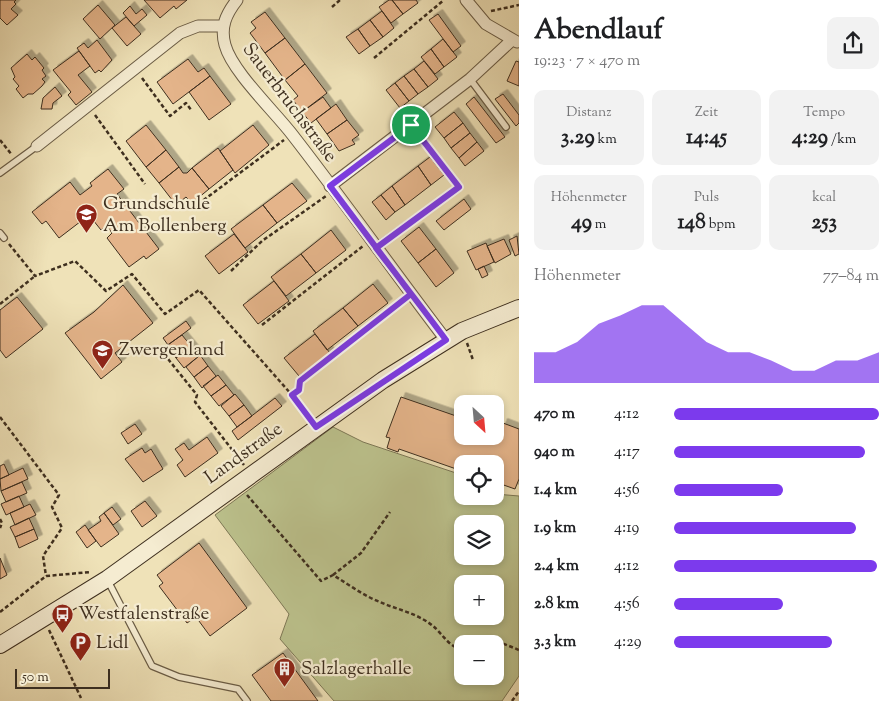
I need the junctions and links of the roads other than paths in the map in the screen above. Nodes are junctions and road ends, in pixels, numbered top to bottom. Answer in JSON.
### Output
{"nodes":[{"id":1,"x":238,"y":0,"type":"edge"},
{"id":2,"x":466,"y":0,"type":"edge"},
{"id":3,"x":223,"y":26,"type":"junction"},
{"id":4,"x":515,"y":42,"type":"edge"},
{"id":5,"x":470,"y":79,"type":"junction"},
{"id":6,"x":506,"y":127,"type":"dead end"},
{"id":7,"x":37,"y":146,"type":"joint"},
{"id":8,"x":0,"y":173,"type":"edge"},
{"id":9,"x":459,"y":187,"type":"road end"},
{"id":10,"x":332,"y":188,"type":"junction"},
{"id":11,"x":373,"y":244,"type":"junction"},
{"id":12,"x":519,"y":308,"type":"edge"},
{"id":13,"x":446,"y":340,"type":"junction"},
{"id":14,"x":107,"y":579,"type":"junction"},
{"id":15,"x":0,"y":645,"type":"edge"},
{"id":16,"x":247,"y":701,"type":"edge"}],
"edges":[{"from":1,"to":3,"type":"street"},
{"from":2,"to":4,"type":"street"},
{"from":3,"to":7,"type":"street"},
{"from":3,"to":10,"type":"street","name":"Sauerbruchstraße"},
{"from":4,"to":5,"type":"street"},
{"from":5,"to":6,"type":"lane"},
{"from":5,"to":10,"type":"street"},
{"from":7,"to":8,"type":"lane"},
{"from":9,"to":11,"type":"lane"},
{"from":10,"to":11,"type":"street","name":"Sauerbruchstraße"},
{"from":11,"to":13,"type":"street","name":"Sauerbruchstraße"},
{"from":12,"to":13,"type":"main road","name":"Landstraße"},
{"from":13,"to":14,"type":"main road","name":"Landstraße"},
{"from":14,"to":15,"type":"main road","name":"Landstraße"},
{"from":14,"to":16,"type":"lane"}]}
